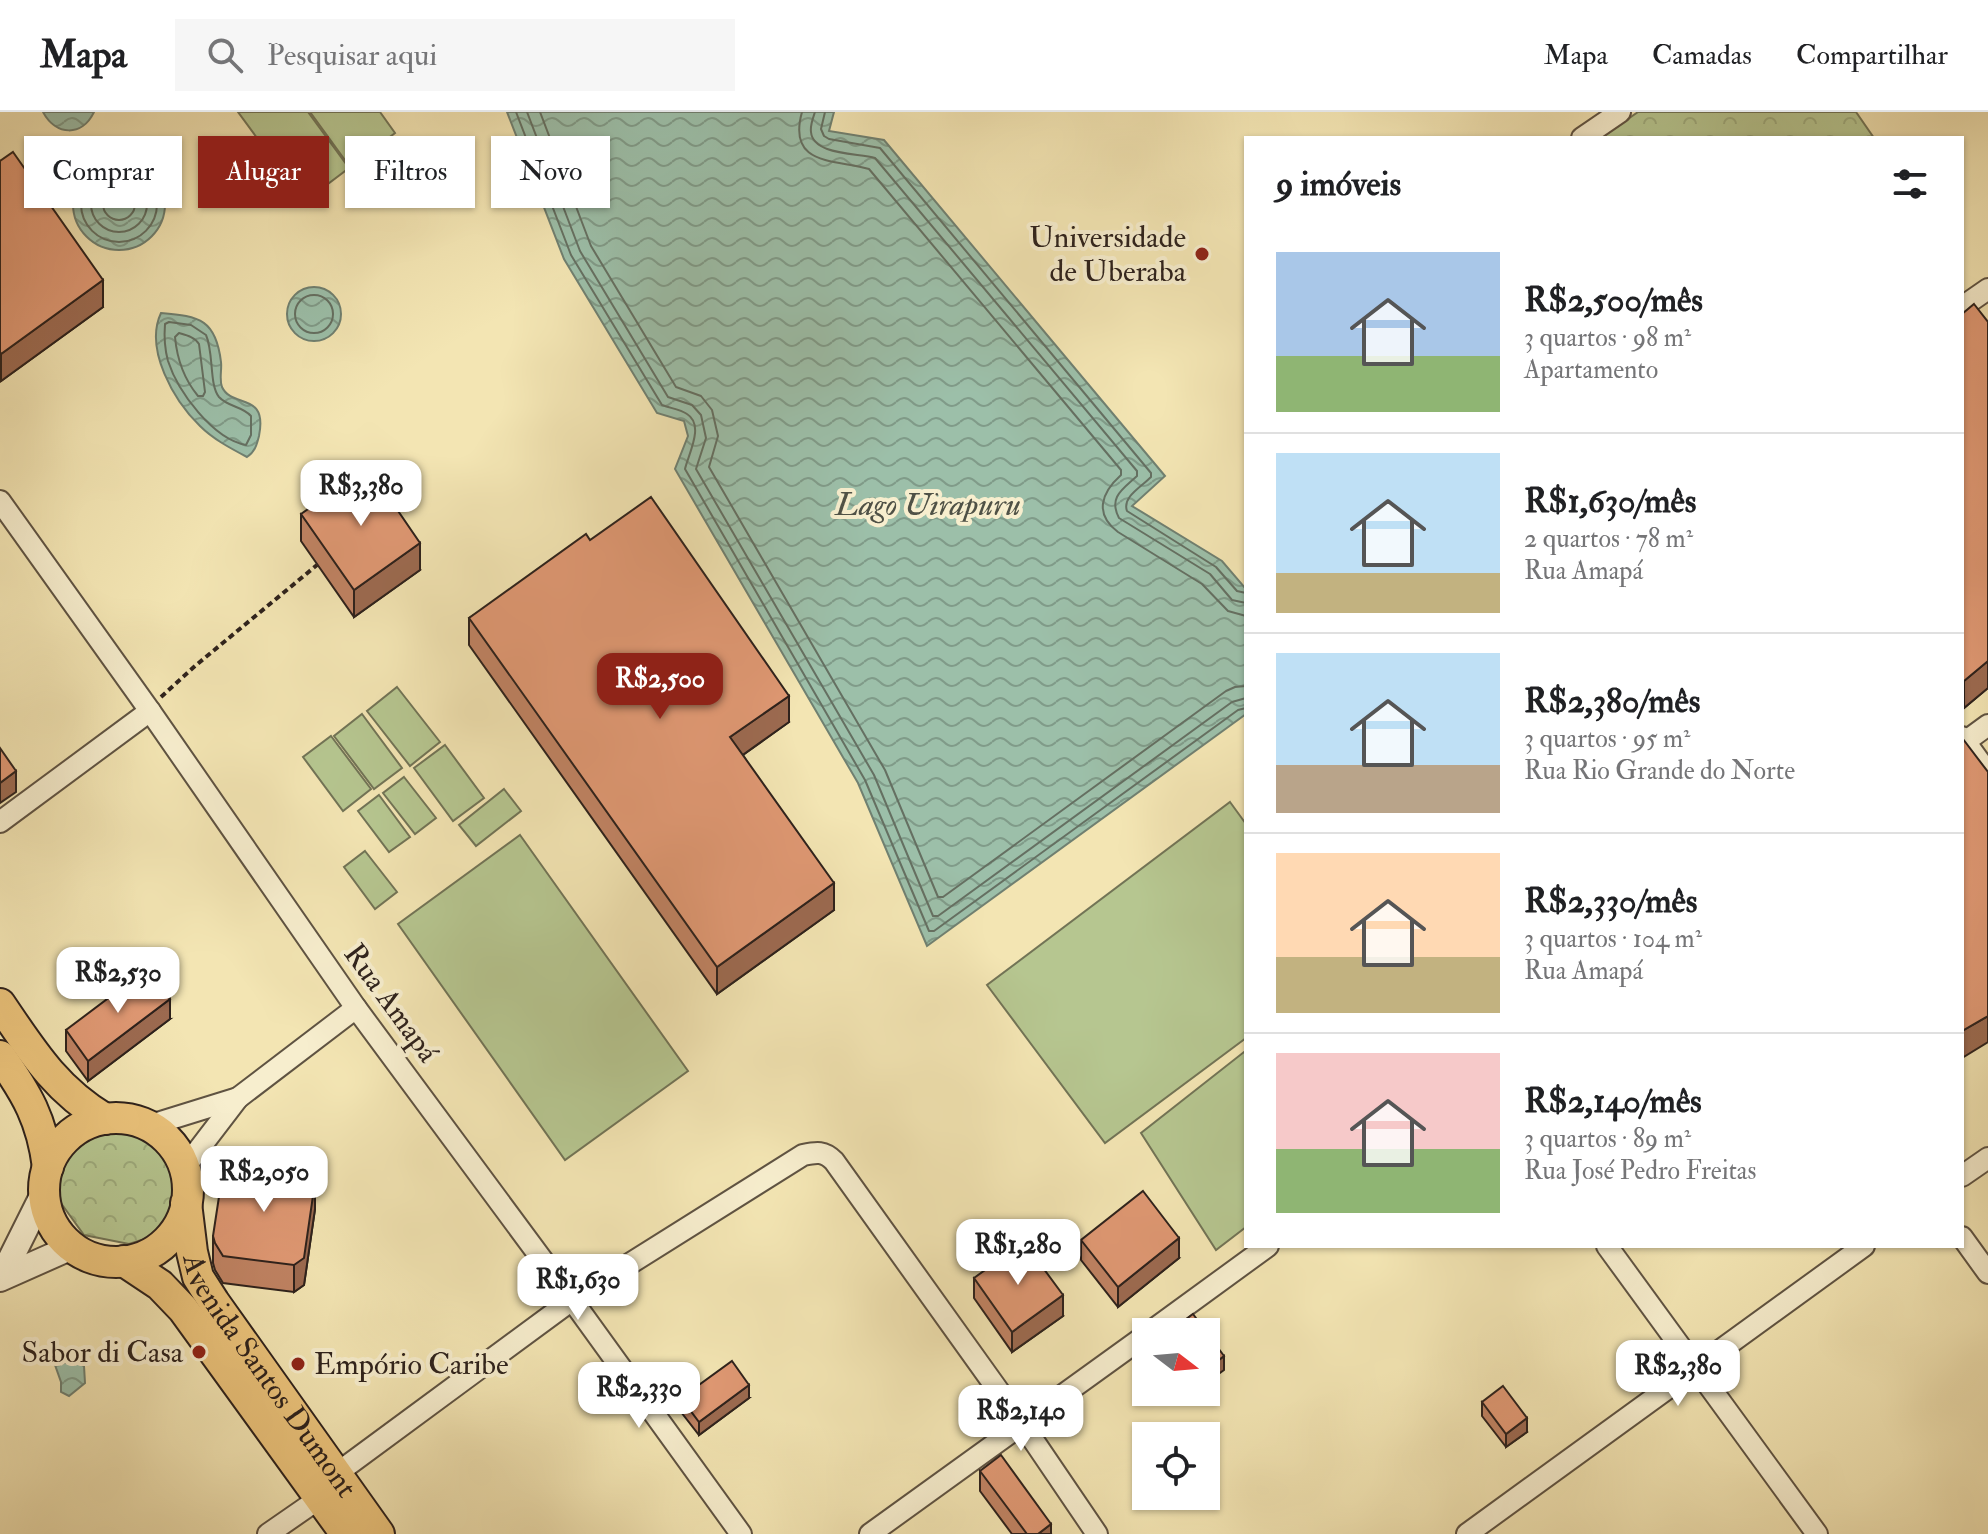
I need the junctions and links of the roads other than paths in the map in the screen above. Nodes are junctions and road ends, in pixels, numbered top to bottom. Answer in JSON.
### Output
{"nodes":[{"id":1,"x":1620,"y":112,"type":"edge"},
{"id":2,"x":1585,"y":136,"type":"edge"},
{"id":3,"x":1988,"y":289,"type":"edge"},
{"id":4,"x":1964,"y":306,"type":"edge"},
{"id":5,"x":0,"y":501,"type":"edge"},
{"id":6,"x":150,"y":711,"type":"junction"},
{"id":7,"x":1988,"y":725,"type":"edge"},
{"id":8,"x":1964,"y":740,"type":"edge"},
{"id":9,"x":1964,"y":742,"type":"edge"},
{"id":10,"x":1988,"y":773,"type":"edge"},
{"id":11,"x":0,"y":822,"type":"edge"},
{"id":12,"x":0,"y":1004,"type":"edge"},
{"id":13,"x":356,"y":1008,"type":"junction"},
{"id":14,"x":0,"y":1056,"type":"edge"},
{"id":15,"x":238,"y":1098,"type":"junction"},
{"id":16,"x":105,"y":1119,"type":"junction"},
{"id":17,"x":151,"y":1125,"type":"junction"},
{"id":18,"x":1988,"y":1158,"type":"edge"},
{"id":19,"x":186,"y":1166,"type":"junction"},
{"id":20,"x":1964,"y":1175,"type":"edge"},
{"id":21,"x":45,"y":1182,"type":"junction"},
{"id":22,"x":186,"y":1203,"type":"junction"},
{"id":23,"x":1964,"y":1240,"type":"edge"},
{"id":24,"x":72,"y":1247,"type":"junction"},
{"id":25,"x":1265,"y":1248,"type":"edge"},
{"id":26,"x":1608,"y":1248,"type":"edge"},
{"id":27,"x":1861,"y":1248,"type":"edge"},
{"id":28,"x":124,"y":1261,"type":"junction"},
{"id":29,"x":1988,"y":1273,"type":"edge"},
{"id":30,"x":1,"y":1278,"type":"edge"},
{"id":31,"x":572,"y":1300,"type":"junction"},
{"id":32,"x":1170,"y":1318,"type":"edge"},
{"id":33,"x":1132,"y":1346,"type":"edge"},
{"id":34,"x":1697,"y":1367,"type":"junction"},
{"id":35,"x":1023,"y":1425,"type":"junction"},
{"id":36,"x":328,"y":1486,"type":"junction"},
{"id":37,"x":268,"y":1534,"type":"edge"},
{"id":38,"x":346,"y":1534,"type":"edge"},
{"id":39,"x":379,"y":1534,"type":"edge"},
{"id":40,"x":741,"y":1534,"type":"edge"},
{"id":41,"x":870,"y":1534,"type":"edge"},
{"id":42,"x":1097,"y":1534,"type":"edge"},
{"id":43,"x":1467,"y":1534,"type":"edge"},
{"id":44,"x":1817,"y":1534,"type":"edge"}],
"edges":[{"from":1,"to":2,"type":"street"},
{"from":3,"to":4,"type":"street"},
{"from":5,"to":6,"type":"street","name":"Rua Amapá"},
{"from":6,"to":11,"type":"street"},
{"from":6,"to":13,"type":"street","name":"Rua Amapá"},
{"from":7,"to":8,"type":"street"},
{"from":9,"to":10,"type":"street"},
{"from":12,"to":16,"type":"main road"},
{"from":13,"to":15,"type":"street"},
{"from":13,"to":31,"type":"street","name":"Rua Amapá"},
{"from":14,"to":21,"type":"main road"},
{"from":15,"to":17,"type":"street"},
{"from":15,"to":19,"type":"street"},
{"from":16,"to":17,"type":"main road"},
{"from":16,"to":21,"type":"main road"},
{"from":17,"to":19,"type":"main road"},
{"from":18,"to":20,"type":"street"},
{"from":19,"to":22,"type":"main road","name":"Avenida Santos Dumont"},
{"from":21,"to":24,"type":"main road"},
{"from":21,"to":30,"type":"street"},
{"from":22,"to":28,"type":"main road","name":"Avenida Santos Dumont"},
{"from":22,"to":36,"type":"main road","name":"Avenida Santos Dumont"},
{"from":23,"to":29,"type":"street"},
{"from":24,"to":28,"type":"main road","name":"Avenida Santos Dumont"},
{"from":24,"to":30,"type":"street"},
{"from":25,"to":32,"type":"street"},
{"from":26,"to":34,"type":"street"},
{"from":27,"to":34,"type":"street"},
{"from":28,"to":36,"type":"main road","name":"Avenida Santos Dumont"},
{"from":31,"to":35,"type":"street"},
{"from":31,"to":36,"type":"street"},
{"from":31,"to":40,"type":"street","name":"Rua Amapá"},
{"from":33,"to":35,"type":"street"},
{"from":34,"to":43,"type":"street"},
{"from":34,"to":44,"type":"street"},
{"from":35,"to":41,"type":"street"},
{"from":35,"to":42,"type":"street"},
{"from":36,"to":37,"type":"street"},
{"from":36,"to":38,"type":"main road","name":"Avenida Santos Dumont"},
{"from":36,"to":39,"type":"main road","name":"Avenida Santos Dumont"}]}
